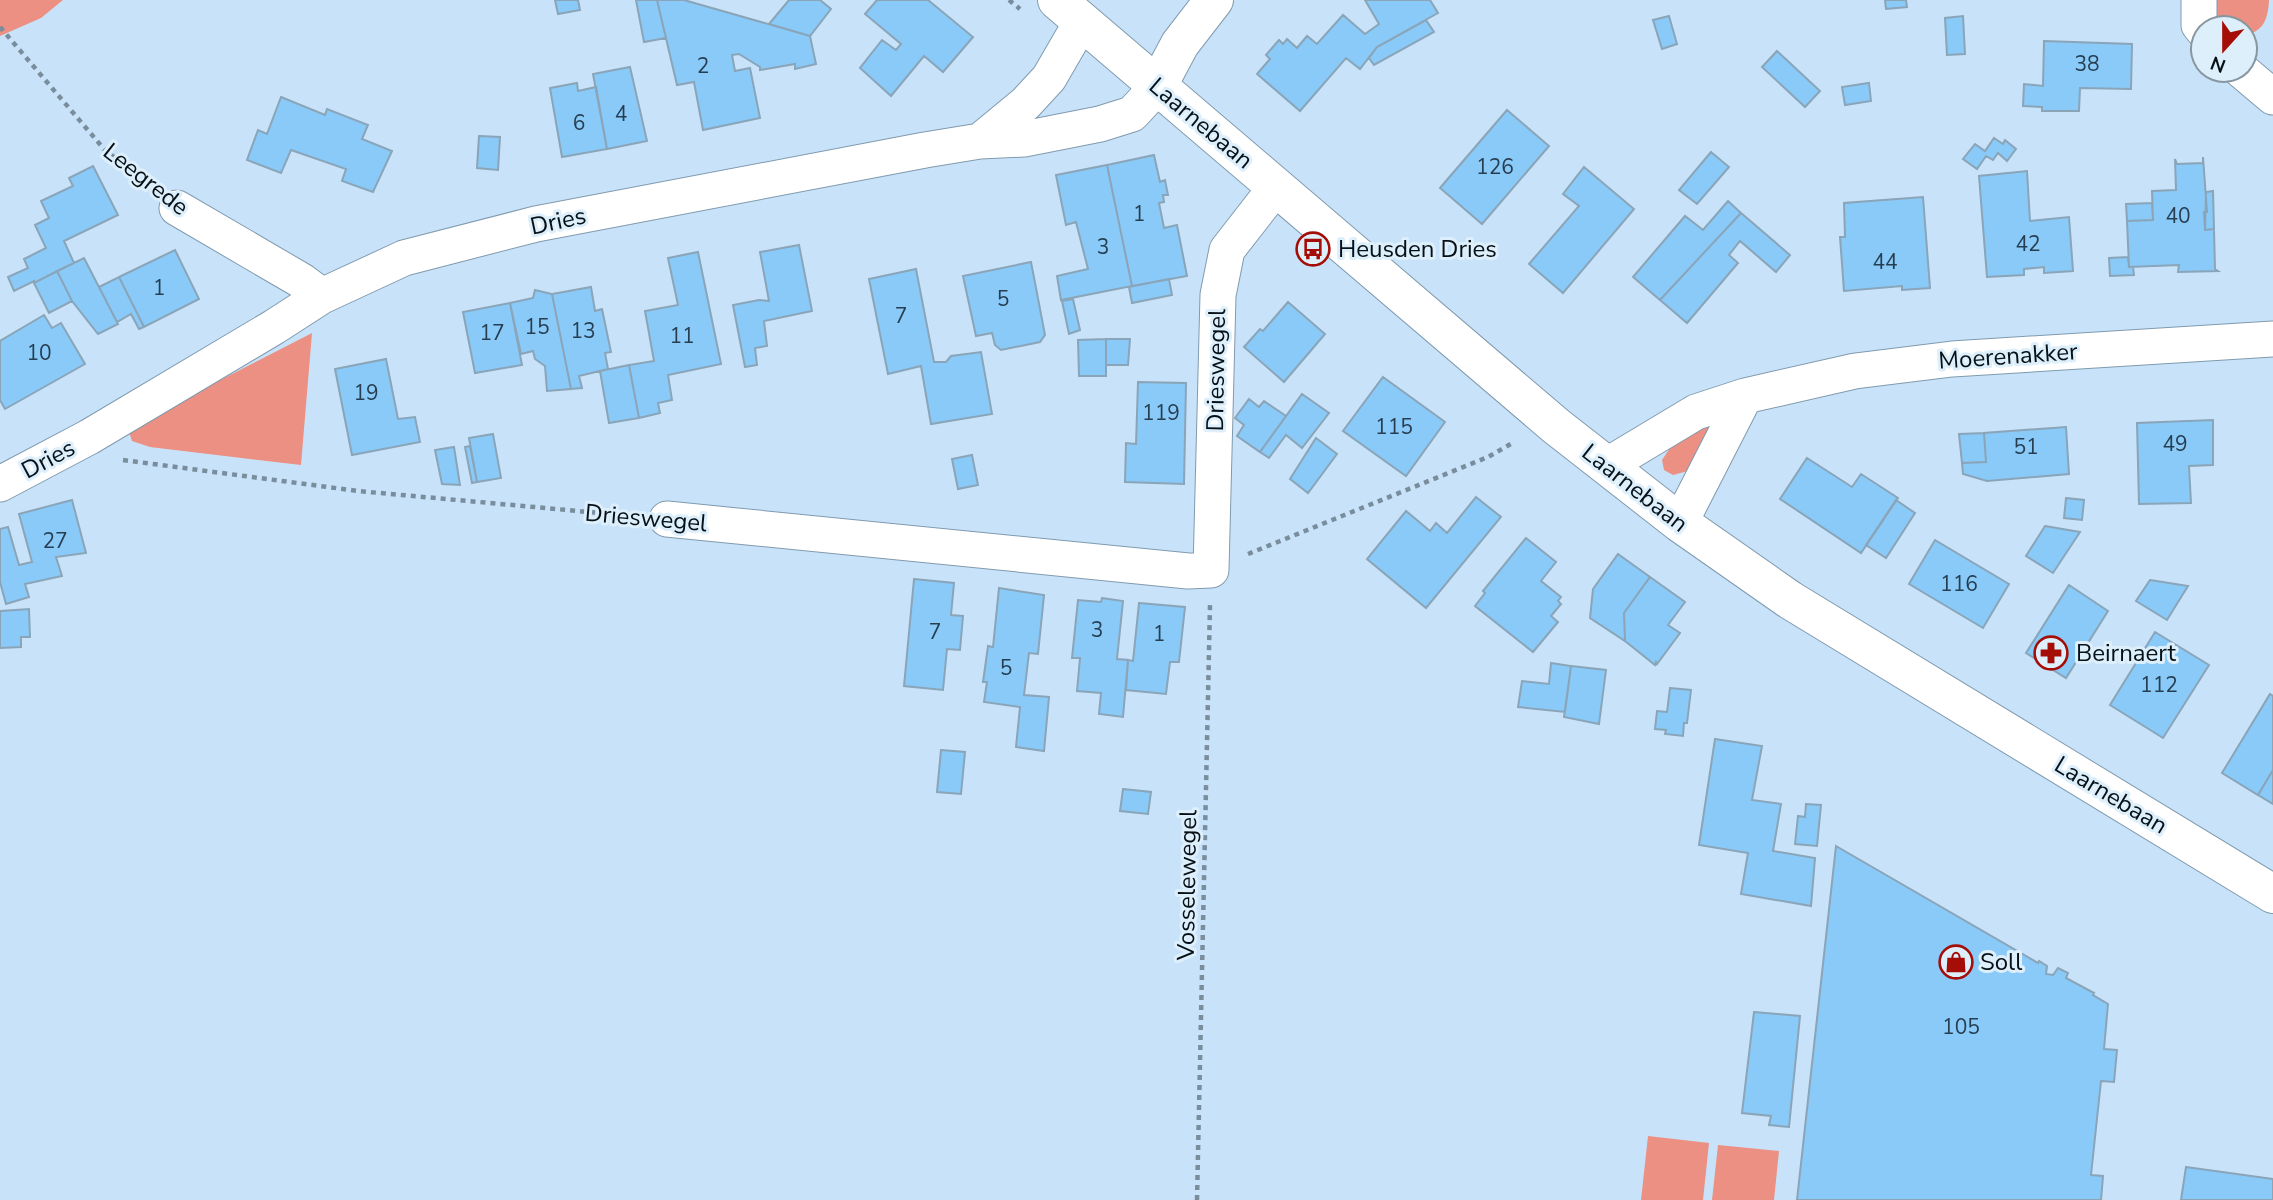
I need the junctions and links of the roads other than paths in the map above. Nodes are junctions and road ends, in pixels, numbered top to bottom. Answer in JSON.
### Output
{"nodes":[{"id":1,"x":1214,"y":0,"type":"edge"},
{"id":2,"x":1080,"y":7,"type":"edge"},
{"id":3,"x":2258,"y":84,"type":"edge"},
{"id":4,"x":1157,"y":87,"type":"junction"},
{"id":5,"x":2273,"y":97,"type":"edge"},
{"id":6,"x":980,"y":141,"type":"junction"},
{"id":7,"x":1276,"y":187,"type":"junction"},
{"id":8,"x":177,"y":208,"type":"road end"},
{"id":9,"x":322,"y":296,"type":"junction"},
{"id":10,"x":2273,"y":339,"type":"edge"},
{"id":11,"x":1745,"y":397,"type":"junction"},
{"id":12,"x":1606,"y":467,"type":"junction"},
{"id":13,"x":0,"y":484,"type":"edge"},
{"id":14,"x":667,"y":519,"type":"road end"},
{"id":15,"x":1679,"y":523,"type":"junction"},
{"id":16,"x":2273,"y":894,"type":"edge"}],
"edges":[{"from":1,"to":4,"type":"street"},
{"from":2,"to":4,"type":"street","name":"Laarnebaan"},
{"from":2,"to":6,"type":"street"},
{"from":3,"to":5,"type":"street"},
{"from":4,"to":6,"type":"street","name":"Dries"},
{"from":4,"to":7,"type":"street","name":"Laarnebaan"},
{"from":6,"to":9,"type":"street","name":"Dries"},
{"from":7,"to":12,"type":"street","name":"Laarnebaan"},
{"from":7,"to":14,"type":"street","name":"Drieswegel"},
{"from":8,"to":9,"type":"street","name":"Leegrede"},
{"from":9,"to":13,"type":"street","name":"Dries"},
{"from":10,"to":11,"type":"street","name":"Moerenakker"},
{"from":11,"to":12,"type":"street","name":"Moerenakker"},
{"from":11,"to":15,"type":"street"},
{"from":12,"to":15,"type":"street","name":"Laarnebaan"},
{"from":15,"to":16,"type":"street","name":"Laarnebaan"}]}
